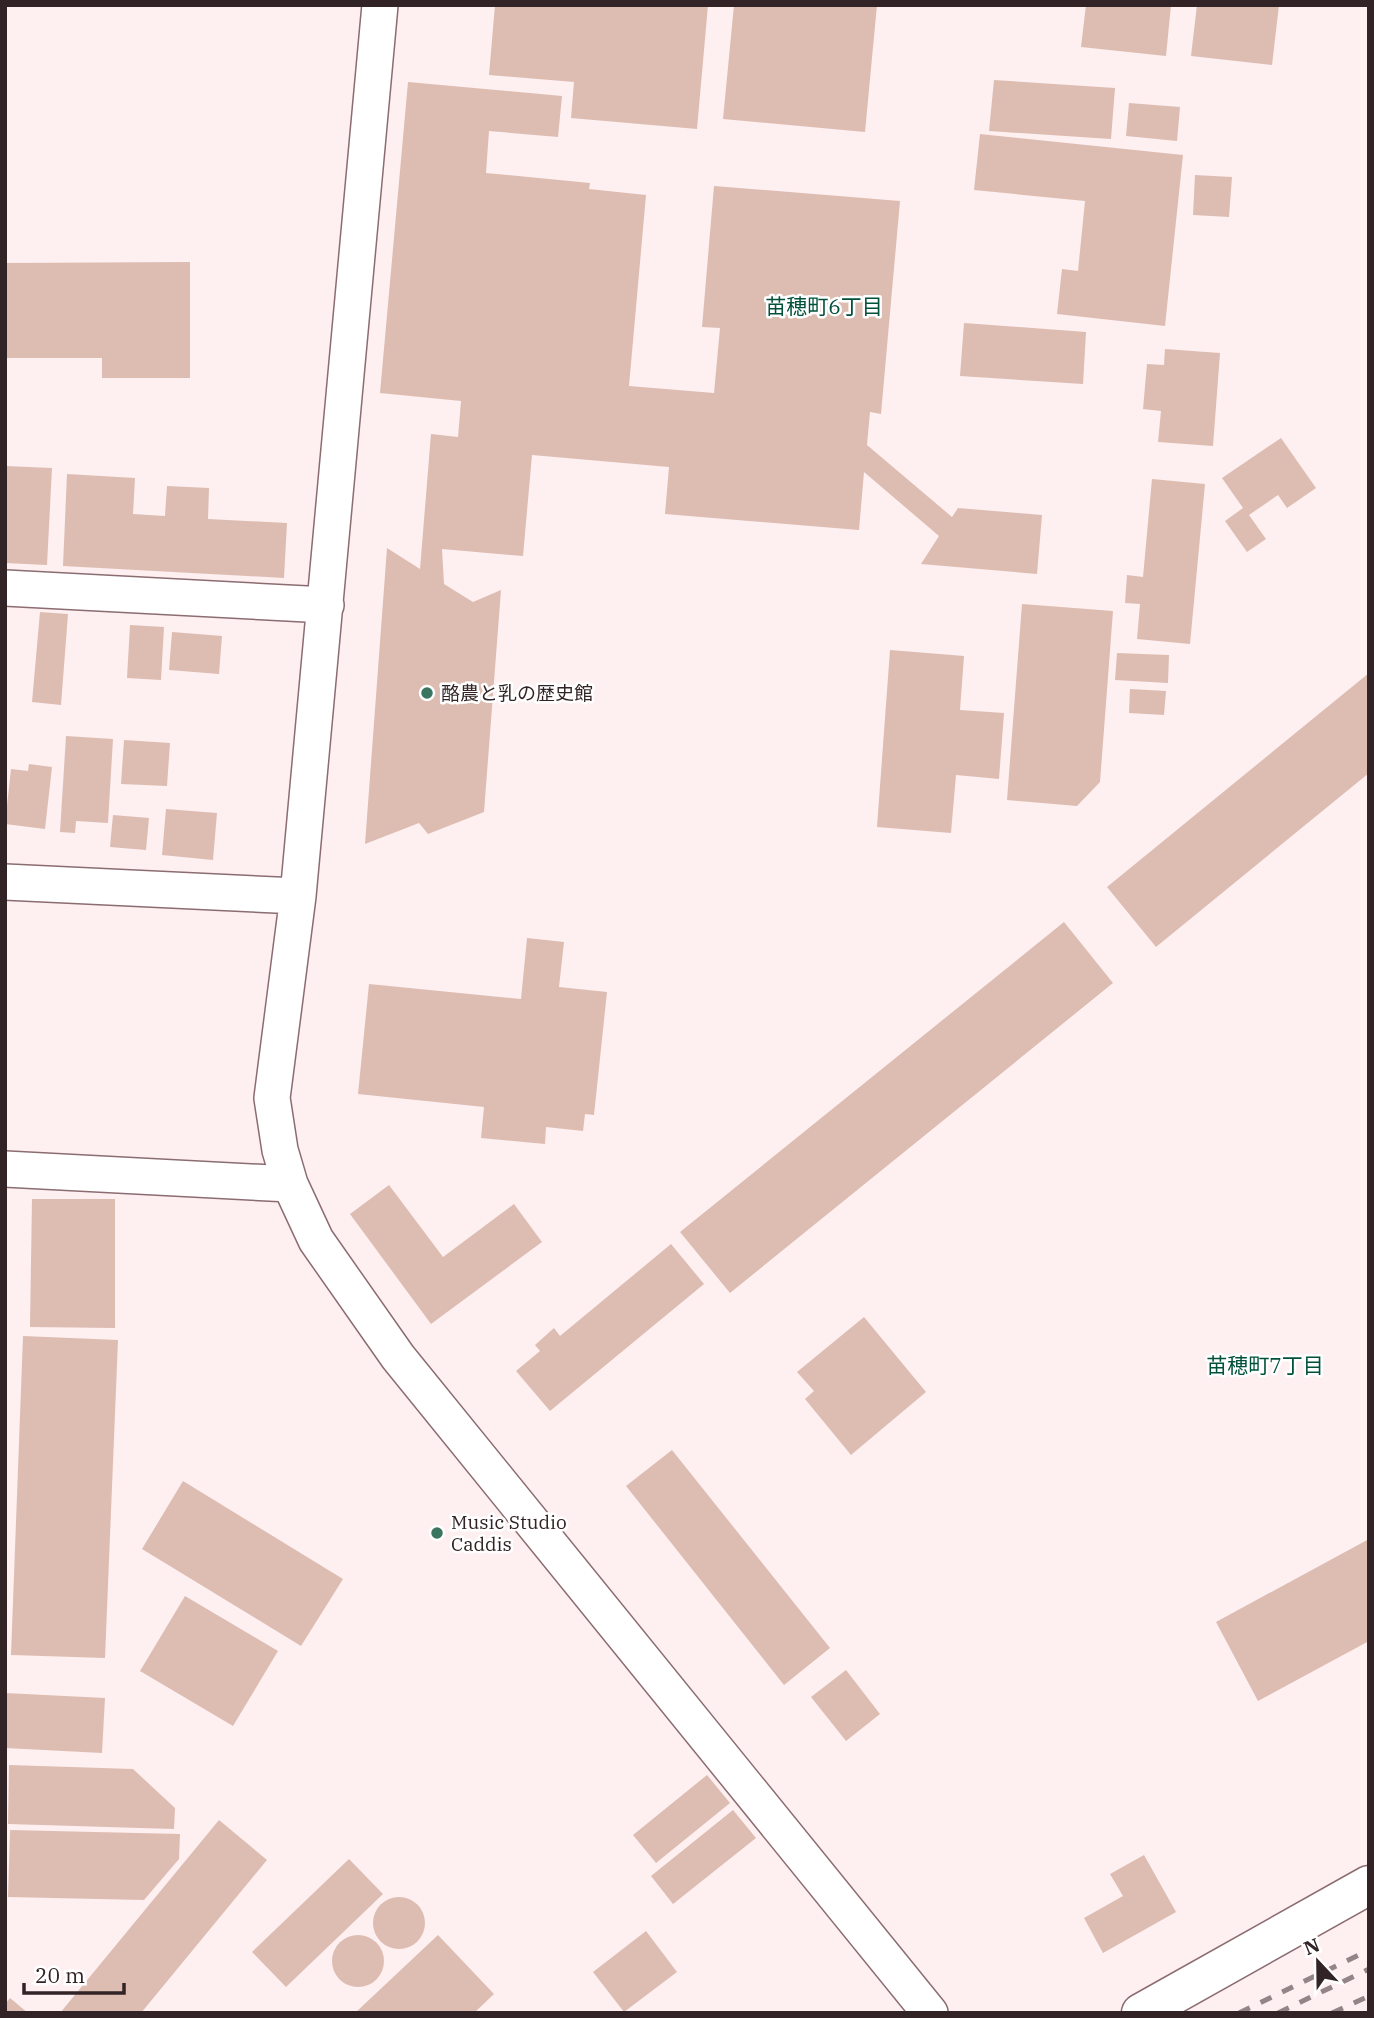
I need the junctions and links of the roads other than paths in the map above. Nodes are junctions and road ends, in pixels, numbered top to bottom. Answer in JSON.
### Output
{"nodes":[{"id":1,"x":380,"y":5,"type":"edge"},
{"id":2,"x":5,"y":588,"type":"edge"},
{"id":3,"x":326,"y":605,"type":"junction"},
{"id":4,"x":5,"y":881,"type":"edge"},
{"id":5,"x":298,"y":897,"type":"junction"},
{"id":6,"x":5,"y":1168,"type":"edge"},
{"id":7,"x":290,"y":1184,"type":"junction"},
{"id":8,"x":1369,"y":1885,"type":"edge"},
{"id":9,"x":930,"y":2013,"type":"edge"},
{"id":10,"x":1141,"y":2013,"type":"edge"}],
"edges":[{"from":1,"to":3,"type":"street"},
{"from":2,"to":3,"type":"street"},
{"from":3,"to":5,"type":"street"},
{"from":4,"to":5,"type":"street"},
{"from":5,"to":7,"type":"street"},
{"from":6,"to":7,"type":"street"},
{"from":7,"to":9,"type":"street"},
{"from":8,"to":10,"type":"street"}]}
